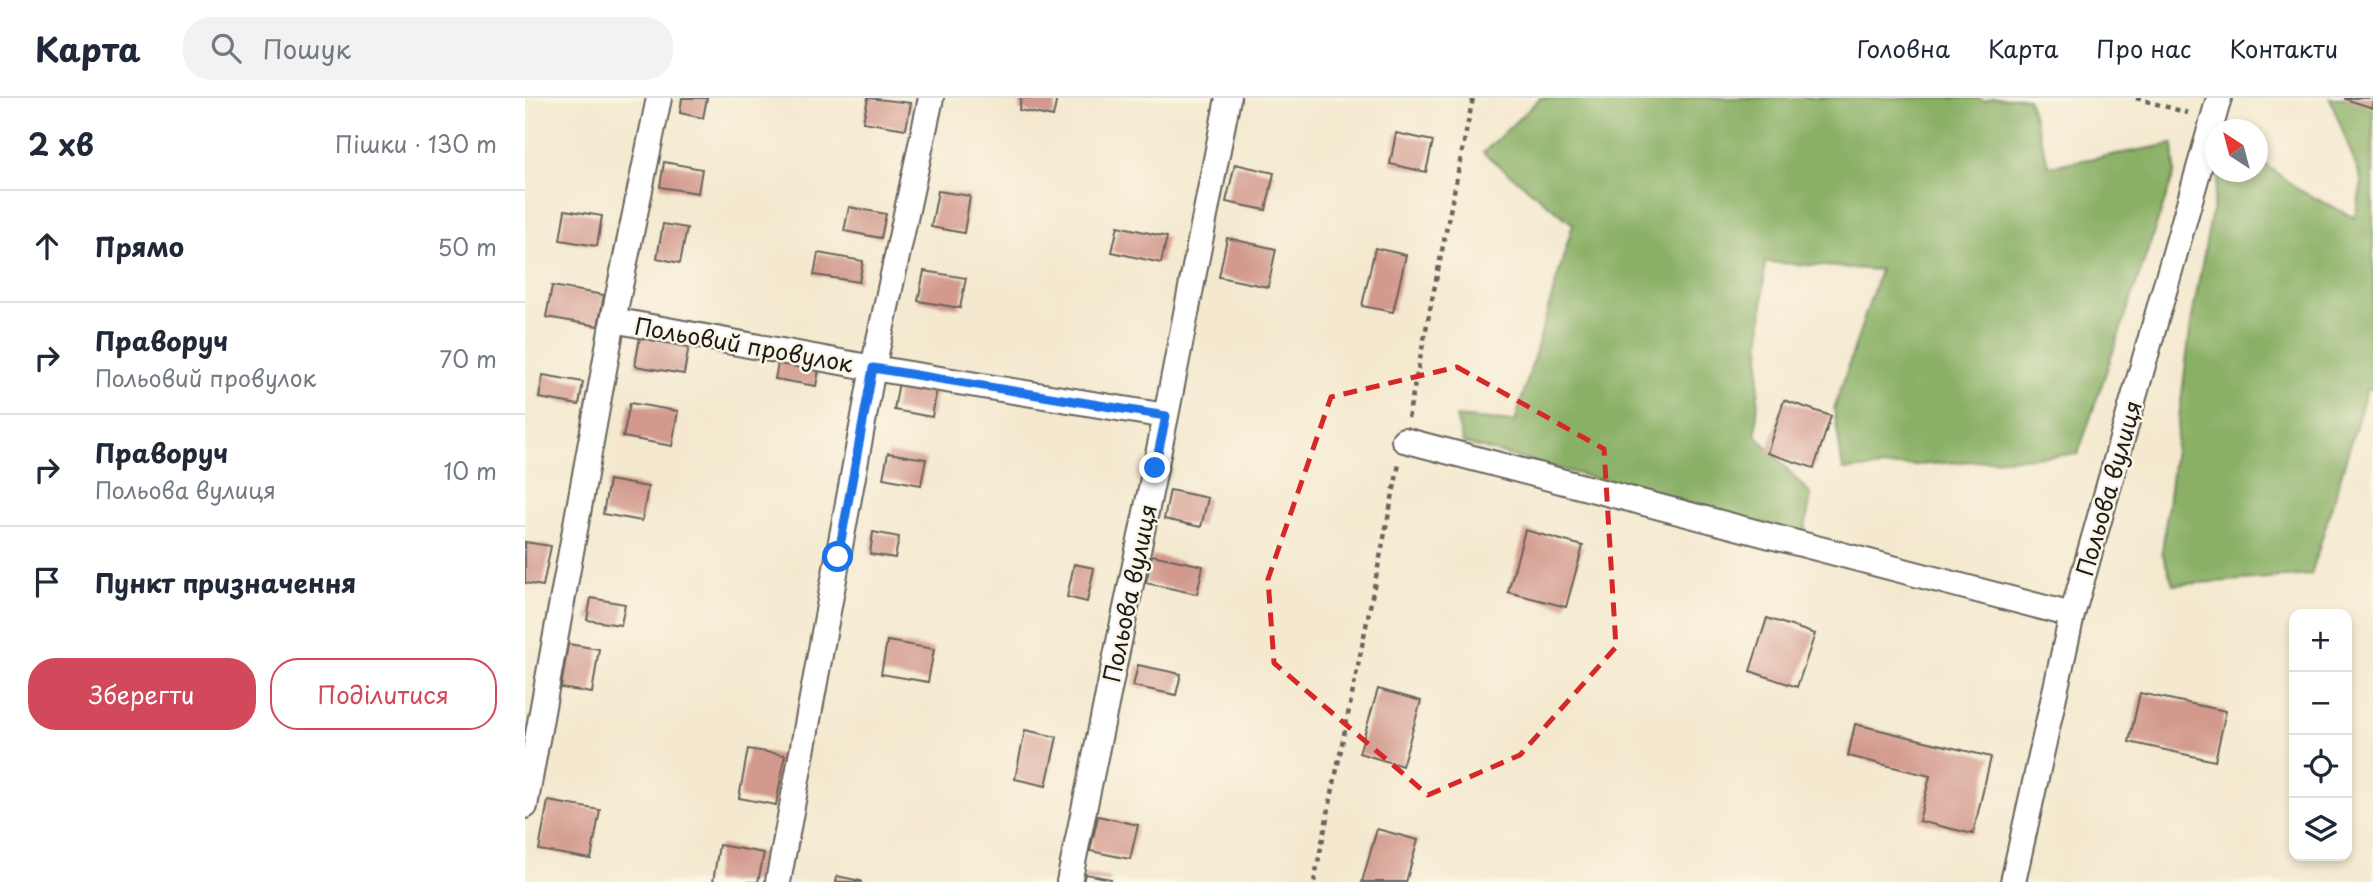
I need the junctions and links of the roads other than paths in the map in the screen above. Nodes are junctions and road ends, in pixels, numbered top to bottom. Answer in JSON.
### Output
{"nodes":[{"id":1,"x":659,"y":98,"type":"edge"},
{"id":2,"x":931,"y":98,"type":"edge"},
{"id":3,"x":1227,"y":98,"type":"edge"},
{"id":4,"x":2216,"y":109,"type":"edge"},
{"id":5,"x":613,"y":320,"type":"junction"},
{"id":6,"x":873,"y":368,"type":"junction"},
{"id":7,"x":1166,"y":416,"type":"junction"},
{"id":8,"x":1404,"y":440,"type":"road end"},
{"id":9,"x":2072,"y":615,"type":"junction"},
{"id":10,"x":525,"y":806,"type":"edge"},
{"id":11,"x":778,"y":882,"type":"edge"},
{"id":12,"x":1069,"y":882,"type":"edge"},
{"id":13,"x":2013,"y":882,"type":"edge"}],
"edges":[{"from":1,"to":5,"type":"street"},
{"from":2,"to":6,"type":"street"},
{"from":3,"to":7,"type":"street","name":"Польова вулиця"},
{"from":4,"to":9,"type":"street","name":"Польова вулиця"},
{"from":5,"to":6,"type":"street","name":"Польовий провулок"},
{"from":5,"to":10,"type":"street"},
{"from":6,"to":7,"type":"street","name":"Польовий провулок"},
{"from":6,"to":11,"type":"street"},
{"from":7,"to":12,"type":"street","name":"Польова вулиця"},
{"from":8,"to":9,"type":"street"},
{"from":9,"to":13,"type":"street","name":"Польова вулиця"}]}
